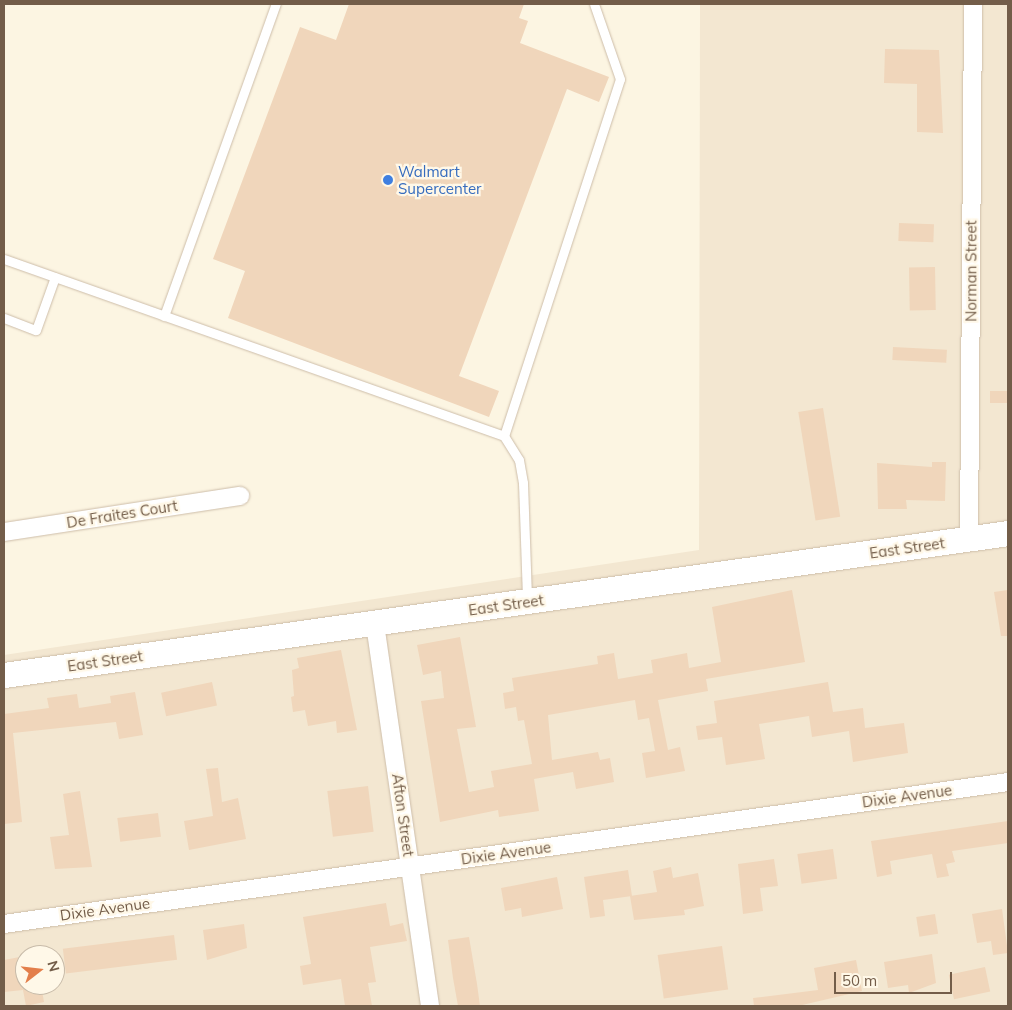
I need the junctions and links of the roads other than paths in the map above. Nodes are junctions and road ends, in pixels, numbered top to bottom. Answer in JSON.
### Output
{"nodes":[{"id":1,"x":276,"y":4,"type":"edge"},
{"id":2,"x":594,"y":4,"type":"edge"},
{"id":3,"x":972,"y":4,"type":"edge"},
{"id":4,"x":4,"y":259,"type":"edge"},
{"id":5,"x":55,"y":277,"type":"junction"},
{"id":6,"x":164,"y":316,"type":"junction"},
{"id":7,"x":4,"y":318,"type":"edge"},
{"id":8,"x":504,"y":436,"type":"junction"},
{"id":9,"x":240,"y":496,"type":"dead end"},
{"id":10,"x":4,"y":532,"type":"edge"},
{"id":11,"x":1008,"y":533,"type":"edge"},
{"id":12,"x":969,"y":539,"type":"junction"},
{"id":13,"x":527,"y":602,"type":"junction"},
{"id":14,"x":375,"y":624,"type":"junction"},
{"id":15,"x":4,"y":675,"type":"edge"},
{"id":16,"x":1008,"y":782,"type":"edge"},
{"id":17,"x":410,"y":866,"type":"junction"},
{"id":18,"x":4,"y":924,"type":"edge"},
{"id":19,"x":430,"y":1006,"type":"edge"}],
"edges":[{"from":1,"to":6,"type":"lane"},
{"from":2,"to":8,"type":"lane"},
{"from":3,"to":12,"type":"street","name":"Norman Street"},
{"from":4,"to":5,"type":"lane"},
{"from":5,"to":6,"type":"lane"},
{"from":5,"to":7,"type":"lane"},
{"from":6,"to":8,"type":"lane"},
{"from":8,"to":13,"type":"lane"},
{"from":9,"to":10,"type":"street","name":"De Fraites Court"},
{"from":11,"to":12,"type":"street","name":"East Street"},
{"from":12,"to":13,"type":"street","name":"East Street"},
{"from":13,"to":14,"type":"street","name":"East Street"},
{"from":14,"to":15,"type":"street","name":"East Street"},
{"from":14,"to":17,"type":"street","name":"Afton Street"},
{"from":16,"to":17,"type":"street","name":"Dixie Avenue"},
{"from":17,"to":18,"type":"street","name":"Dixie Avenue"},
{"from":17,"to":19,"type":"street","name":"Afton Street"}]}
